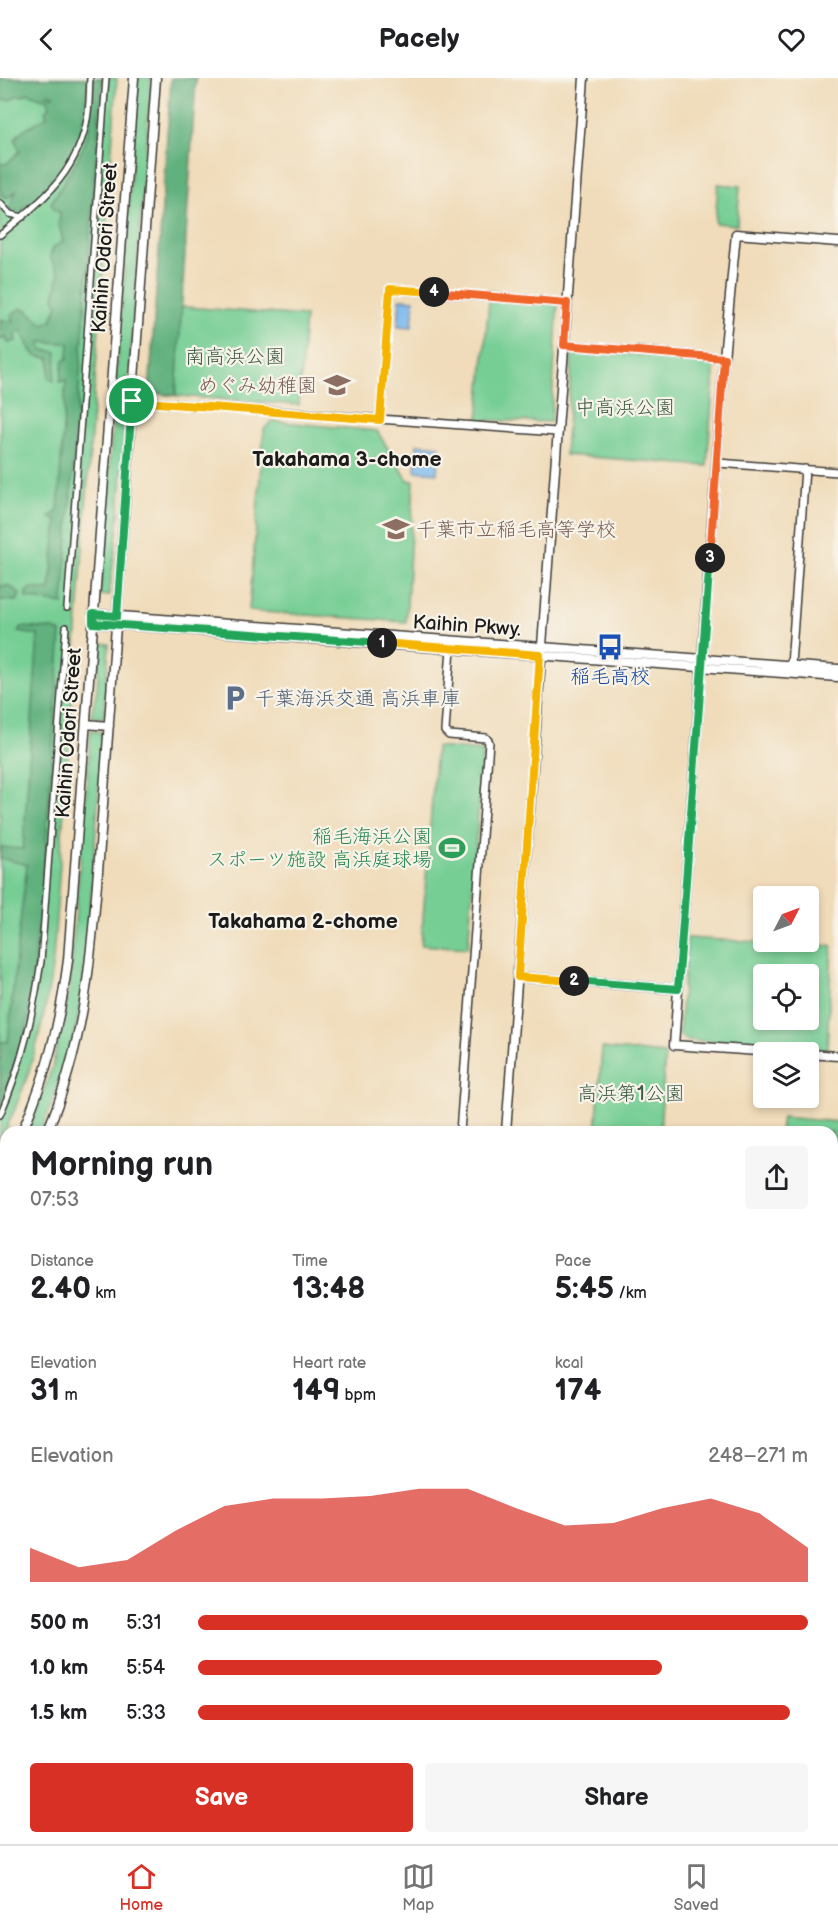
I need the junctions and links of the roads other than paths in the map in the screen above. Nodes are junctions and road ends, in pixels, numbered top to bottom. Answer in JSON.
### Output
{"nodes":[{"id":1,"x":90,"y":78,"type":"edge"},
{"id":2,"x":106,"y":78,"type":"edge"},
{"id":3,"x":134,"y":78,"type":"edge"},
{"id":4,"x":156,"y":78,"type":"edge"},
{"id":5,"x":584,"y":78,"type":"edge"},
{"id":6,"x":0,"y":203,"type":"edge"},
{"id":7,"x":24,"y":217,"type":"junction"},
{"id":8,"x":0,"y":235,"type":"edge"},
{"id":9,"x":838,"y":242,"type":"edge"},
{"id":10,"x":567,"y":303,"type":"junction"},
{"id":11,"x":564,"y":345,"type":"junction"},
{"id":12,"x":724,"y":358,"type":"junction"},
{"id":13,"x":132,"y":401,"type":"junction"},
{"id":14,"x":380,"y":420,"type":"junction"},
{"id":15,"x":557,"y":432,"type":"junction"},
{"id":16,"x":718,"y":463,"type":"junction"},
{"id":17,"x":805,"y":469,"type":"junction"},
{"id":18,"x":838,"y":472,"type":"edge"},
{"id":19,"x":68,"y":608,"type":"dead end"},
{"id":20,"x":93,"y":618,"type":"junction"},
{"id":21,"x":116,"y":620,"type":"junction"},
{"id":22,"x":66,"y":627,"type":"dead end"},
{"id":23,"x":451,"y":648,"type":"junction"},
{"id":24,"x":541,"y":651,"type":"junction"},
{"id":25,"x":702,"y":663,"type":"junction"},
{"id":26,"x":791,"y":665,"type":"junction"},
{"id":27,"x":838,"y":669,"type":"edge"},
{"id":28,"x":838,"y":676,"type":"edge"},
{"id":29,"x":86,"y":724,"type":"junction"},
{"id":30,"x":109,"y":726,"type":"junction"},
{"id":31,"x":518,"y":977,"type":"junction"},
{"id":32,"x":678,"y":989,"type":"junction"},
{"id":33,"x":753,"y":1051,"type":"edge"},
{"id":34,"x":819,"y":1055,"type":"edge"},
{"id":35,"x":838,"y":1056,"type":"edge"},
{"id":36,"x":0,"y":1115,"type":"edge"},
{"id":37,"x":24,"y":1126,"type":"edge"},
{"id":38,"x":49,"y":1126,"type":"edge"},
{"id":39,"x":460,"y":1126,"type":"edge"},
{"id":40,"x":506,"y":1126,"type":"edge"}],
"edges":[{"from":1,"to":7,"type":"street"},
{"from":2,"to":19,"type":"street"},
{"from":3,"to":20,"type":"street","name":"Kaihin Odori Street"},
{"from":4,"to":13,"type":"street","name":"Kaihin Odori Street"},
{"from":5,"to":10,"type":"street"},
{"from":6,"to":7,"type":"street"},
{"from":7,"to":8,"type":"street"},
{"from":9,"to":12,"type":"street"},
{"from":10,"to":11,"type":"street"},
{"from":10,"to":14,"type":"street"},
{"from":11,"to":12,"type":"street"},
{"from":11,"to":15,"type":"street"},
{"from":12,"to":16,"type":"street"},
{"from":13,"to":14,"type":"street"},
{"from":13,"to":21,"type":"street","name":"Kaihin Odori Street"},
{"from":14,"to":15,"type":"street"},
{"from":15,"to":24,"type":"street"},
{"from":16,"to":17,"type":"street"},
{"from":16,"to":25,"type":"street"},
{"from":17,"to":18,"type":"street"},
{"from":17,"to":26,"type":"street"},
{"from":20,"to":21,"type":"street","name":"Kaihin Pkwy."},
{"from":20,"to":29,"type":"street","name":"Kaihin Odori Street"},
{"from":21,"to":23,"type":"street","name":"Kaihin Pkwy."},
{"from":21,"to":24,"type":"street","name":"Kaihin Pkwy."},
{"from":21,"to":30,"type":"street","name":"Kaihin Odori Street"},
{"from":22,"to":36,"type":"street"},
{"from":23,"to":24,"type":"street","name":"Kaihin Pkwy."},
{"from":23,"to":39,"type":"street"},
{"from":24,"to":25,"type":"street","name":"Kaihin Pkwy."},
{"from":24,"to":31,"type":"street"},
{"from":25,"to":26,"type":"street","name":"Kaihin Pkwy."},
{"from":25,"to":28,"type":"street","name":"Kaihin Pkwy."},
{"from":25,"to":32,"type":"street"},
{"from":26,"to":27,"type":"street","name":"Kaihin Pkwy."},
{"from":29,"to":30,"type":"street"},
{"from":29,"to":37,"type":"street","name":"Kaihin Odori Street"},
{"from":30,"to":38,"type":"street","name":"Kaihin Odori Street"},
{"from":31,"to":32,"type":"street"},
{"from":31,"to":40,"type":"street"},
{"from":32,"to":33,"type":"street"},
{"from":34,"to":35,"type":"street"}]}
